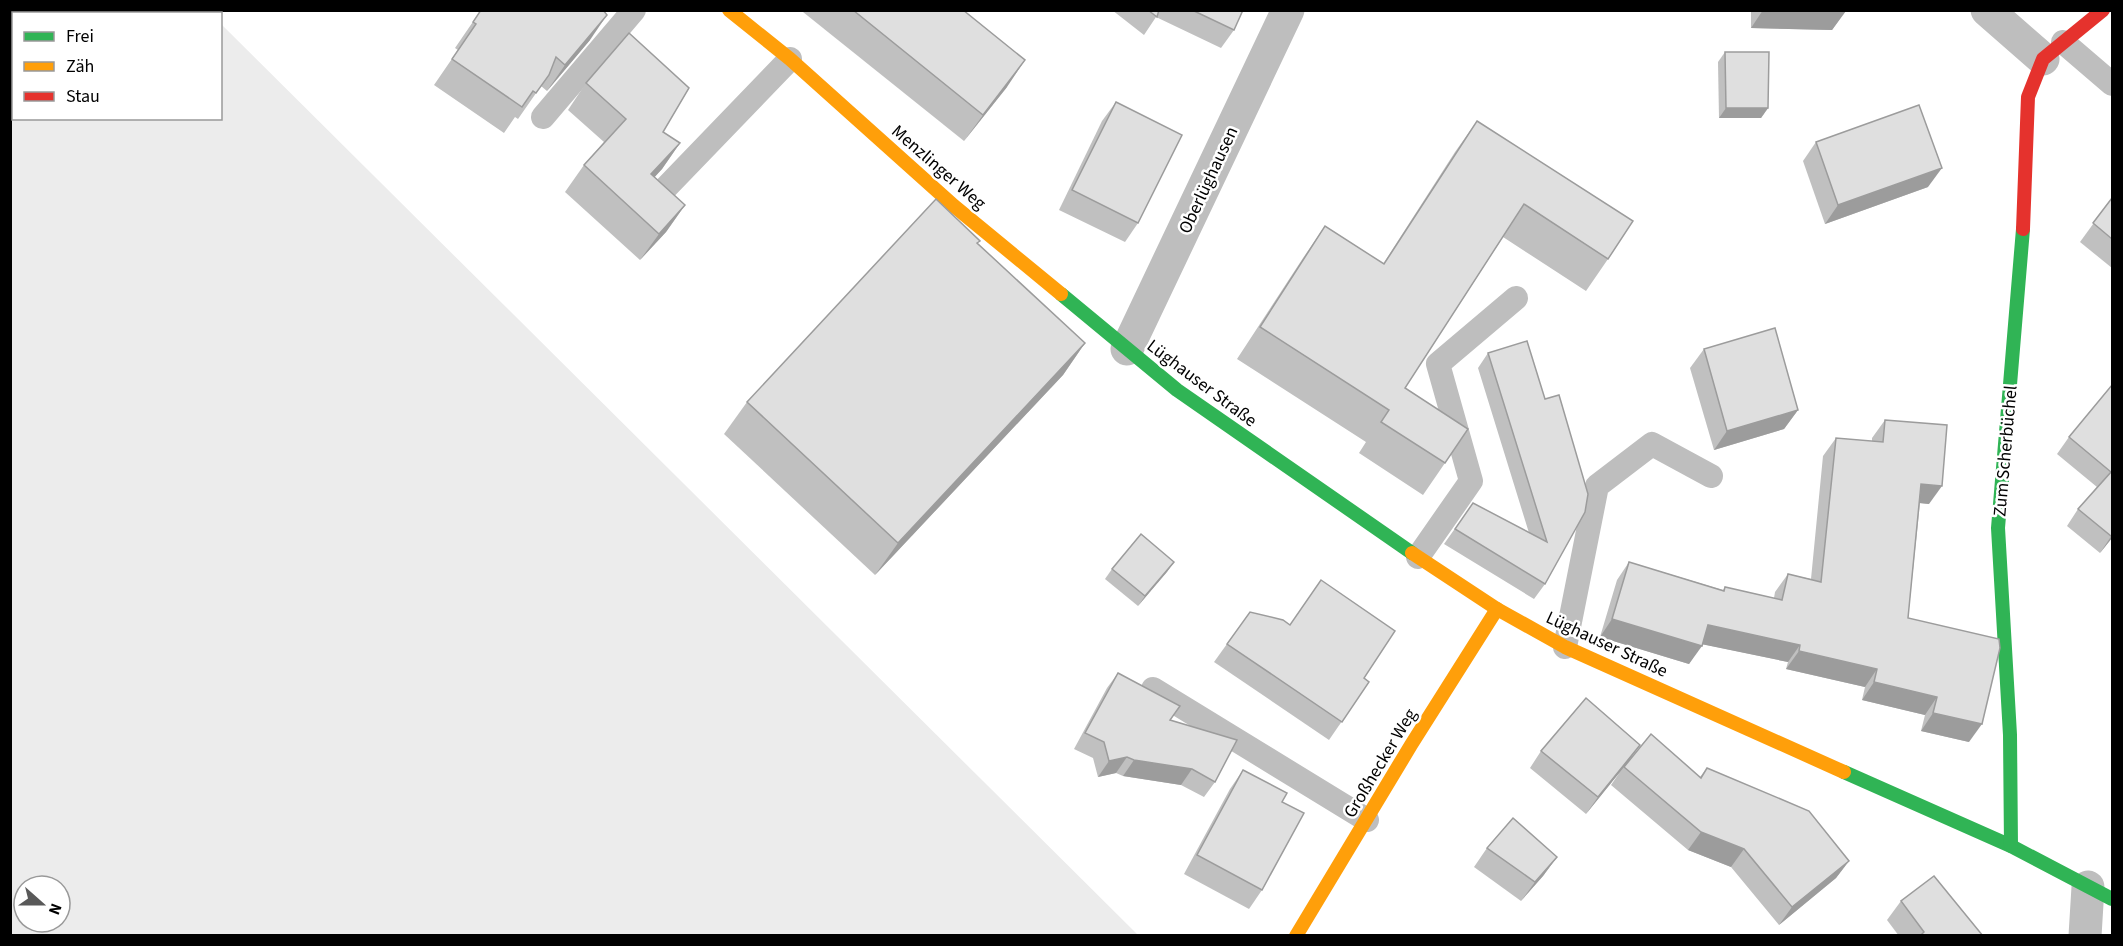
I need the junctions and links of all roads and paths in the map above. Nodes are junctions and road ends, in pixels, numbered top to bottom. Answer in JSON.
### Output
{"nodes":[{"id":1,"x":634,"y":10,"type":"edge"},
{"id":2,"x":729,"y":10,"type":"edge"},
{"id":3,"x":1288,"y":10,"type":"edge"},
{"id":4,"x":1987,"y":10,"type":"edge"},
{"id":5,"x":2103,"y":10,"type":"edge"},
{"id":6,"x":2053,"y":51,"type":"junction"},
{"id":7,"x":790,"y":59,"type":"junction"},
{"id":8,"x":2112,"y":84,"type":"edge"},
{"id":9,"x":543,"y":117,"type":"dead end"},
{"id":10,"x":656,"y":198,"type":"edge"},
{"id":11,"x":1516,"y":298,"type":"dead end"},
{"id":12,"x":1127,"y":349,"type":"junction"},
{"id":13,"x":1711,"y":476,"type":"dead end"},
{"id":14,"x":1418,"y":557,"type":"junction"},
{"id":15,"x":1497,"y":609,"type":"junction"},
{"id":16,"x":1565,"y":647,"type":"junction"},
{"id":17,"x":1153,"y":689,"type":"edge"},
{"id":18,"x":1367,"y":820,"type":"junction"},
{"id":19,"x":2011,"y":846,"type":"junction"},
{"id":20,"x":2100,"y":893,"type":"edge"},
{"id":21,"x":1296,"y":936,"type":"edge"},
{"id":22,"x":2085,"y":936,"type":"edge"}],
"edges":[{"from":1,"to":9,"type":"lane"},
{"from":2,"to":7,"type":"street","name":"Menzlinger Weg"},
{"from":3,"to":12,"type":"street","name":"Oberlüghausen"},
{"from":4,"to":6,"type":"street"},
{"from":5,"to":6,"type":"street","name":"Zum Scherbüchel"},
{"from":6,"to":8,"type":"lane"},
{"from":6,"to":19,"type":"street","name":"Zum Scherbüchel"},
{"from":7,"to":10,"type":"lane"},
{"from":7,"to":12,"type":"street","name":"Menzlinger Weg"},
{"from":11,"to":14,"type":"lane"},
{"from":12,"to":14,"type":"street","name":"Lüghauser Straße"},
{"from":13,"to":16,"type":"lane"},
{"from":14,"to":15,"type":"street","name":"Lüghauser Straße"},
{"from":15,"to":16,"type":"street","name":"Lüghauser Straße"},
{"from":15,"to":18,"type":"street","name":"Großhecker Weg"},
{"from":16,"to":19,"type":"street","name":"Lüghauser Straße"},
{"from":17,"to":18,"type":"lane"},
{"from":18,"to":21,"type":"street","name":"Großhecker Weg"},
{"from":19,"to":20,"type":"street","name":"Lüghauser Straße"},
{"from":20,"to":22,"type":"street"}]}
